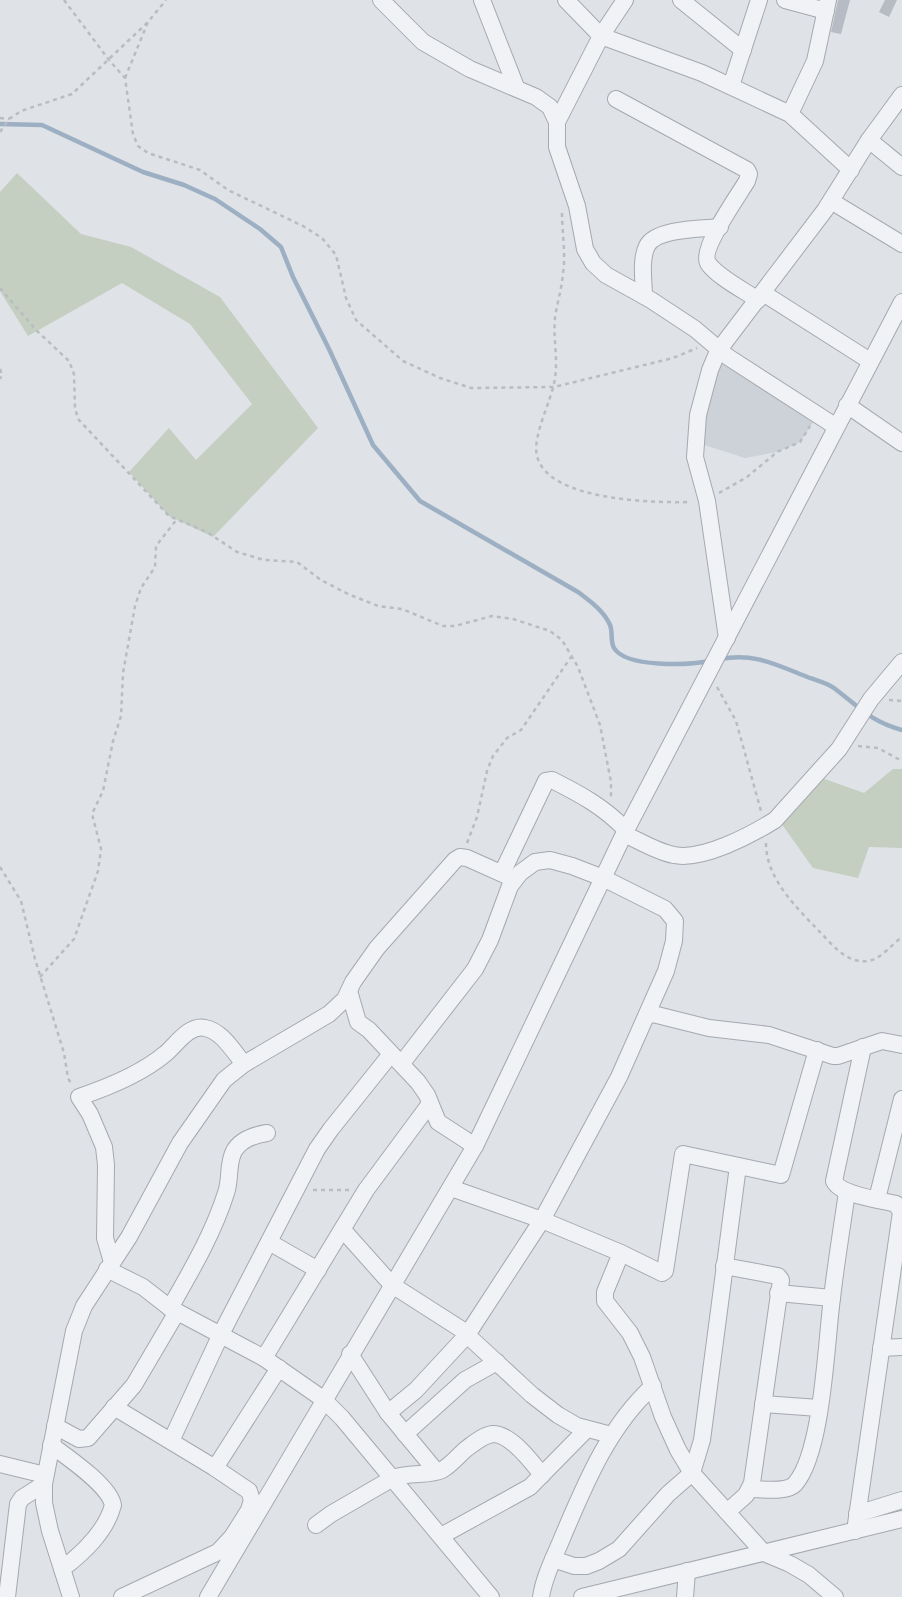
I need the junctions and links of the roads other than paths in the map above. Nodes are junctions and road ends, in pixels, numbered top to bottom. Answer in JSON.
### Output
{"nodes":[{"id":1,"x":381,"y":0,"type":"edge"},
{"id":2,"x":482,"y":0,"type":"edge"},
{"id":3,"x":566,"y":0,"type":"edge"},
{"id":4,"x":625,"y":0,"type":"edge"},
{"id":5,"x":681,"y":0,"type":"edge"},
{"id":6,"x":759,"y":0,"type":"edge"},
{"id":7,"x":785,"y":0,"type":"edge"},
{"id":8,"x":827,"y":6,"type":"edge"},
{"id":9,"x":601,"y":36,"type":"junction"},
{"id":10,"x":743,"y":50,"type":"junction"},
{"id":11,"x":731,"y":86,"type":"junction"},
{"id":12,"x":516,"y":87,"type":"junction"},
{"id":13,"x":902,"y":96,"type":"edge"},
{"id":14,"x":616,"y":99,"type":"dead end"},
{"id":15,"x":790,"y":114,"type":"junction"},
{"id":16,"x":557,"y":122,"type":"junction"},
{"id":17,"x":869,"y":140,"type":"junction"},
{"id":18,"x":902,"y":167,"type":"edge"},
{"id":19,"x":851,"y":170,"type":"junction"},
{"id":20,"x":831,"y":201,"type":"junction"},
{"id":21,"x":720,"y":227,"type":"junction"},
{"id":22,"x":902,"y":244,"type":"edge"},
{"id":23,"x":644,"y":296,"type":"junction"},
{"id":24,"x":761,"y":296,"type":"junction"},
{"id":25,"x":900,"y":311,"type":"edge"},
{"id":26,"x":714,"y":346,"type":"junction"},
{"id":27,"x":870,"y":361,"type":"junction"},
{"id":28,"x":847,"y":405,"type":"junction"},
{"id":29,"x":835,"y":426,"type":"junction"},
{"id":30,"x":902,"y":443,"type":"edge"},
{"id":31,"x":727,"y":638,"type":"junction"},
{"id":32,"x":902,"y":662,"type":"edge"},
{"id":33,"x":625,"y":832,"type":"junction"},
{"id":34,"x":508,"y":876,"type":"junction"},
{"id":35,"x":603,"y":878,"type":"junction"},
{"id":36,"x":349,"y":990,"type":"junction"},
{"id":37,"x":648,"y":1016,"type":"junction"},
{"id":38,"x":902,"y":1045,"type":"edge"},
{"id":39,"x":863,"y":1047,"type":"junction"},
{"id":40,"x":817,"y":1050,"type":"junction"},
{"id":41,"x":397,"y":1059,"type":"junction"},
{"id":42,"x":244,"y":1064,"type":"junction"},
{"id":43,"x":902,"y":1099,"type":"edge"},
{"id":44,"x":429,"y":1104,"type":"junction"},
{"id":45,"x":267,"y":1133,"type":"dead end"},
{"id":46,"x":475,"y":1146,"type":"junction"},
{"id":47,"x":738,"y":1166,"type":"junction"},
{"id":48,"x":451,"y":1188,"type":"junction"},
{"id":49,"x":848,"y":1192,"type":"junction"},
{"id":50,"x":877,"y":1199,"type":"junction"},
{"id":51,"x":542,"y":1220,"type":"junction"},
{"id":52,"x":901,"y":1223,"type":"edge"},
{"id":53,"x":343,"y":1230,"type":"junction"},
{"id":54,"x":270,"y":1242,"type":"junction"},
{"id":55,"x":621,"y":1253,"type":"junction"},
{"id":56,"x":109,"y":1265,"type":"junction"},
{"id":57,"x":724,"y":1266,"type":"junction"},
{"id":58,"x":318,"y":1270,"type":"junction"},
{"id":59,"x":392,"y":1285,"type":"junction"},
{"id":60,"x":778,"y":1293,"type":"junction"},
{"id":61,"x":832,"y":1298,"type":"junction"},
{"id":62,"x":173,"y":1310,"type":"junction"},
{"id":63,"x":222,"y":1334,"type":"junction"},
{"id":64,"x":467,"y":1334,"type":"junction"},
{"id":65,"x":881,"y":1348,"type":"junction"},
{"id":66,"x":902,"y":1348,"type":"edge"},
{"id":67,"x":350,"y":1354,"type":"junction"},
{"id":68,"x":264,"y":1358,"type":"junction"},
{"id":69,"x":497,"y":1362,"type":"junction"},
{"id":70,"x":279,"y":1368,"type":"junction"},
{"id":71,"x":653,"y":1386,"type":"junction"},
{"id":72,"x":323,"y":1399,"type":"junction"},
{"id":73,"x":763,"y":1404,"type":"junction"},
{"id":74,"x":114,"y":1407,"type":"junction"},
{"id":75,"x":819,"y":1408,"type":"junction"},
{"id":76,"x":388,"y":1413,"type":"junction"},
{"id":77,"x":55,"y":1426,"type":"junction"},
{"id":78,"x":587,"y":1429,"type":"junction"},
{"id":79,"x":405,"y":1434,"type":"junction"},
{"id":80,"x":611,"y":1435,"type":"junction"},
{"id":81,"x":171,"y":1441,"type":"junction"},
{"id":82,"x":51,"y":1445,"type":"junction"},
{"id":83,"x":0,"y":1464,"type":"edge"},
{"id":84,"x":215,"y":1468,"type":"junction"},
{"id":85,"x":436,"y":1472,"type":"junction"},
{"id":86,"x":692,"y":1473,"type":"junction"},
{"id":87,"x":542,"y":1476,"type":"junction"},
{"id":88,"x":393,"y":1478,"type":"junction"},
{"id":89,"x":45,"y":1480,"type":"junction"},
{"id":90,"x":750,"y":1489,"type":"junction"},
{"id":91,"x":902,"y":1500,"type":"edge"},
{"id":92,"x":727,"y":1512,"type":"junction"},
{"id":93,"x":857,"y":1514,"type":"junction"},
{"id":94,"x":902,"y":1519,"type":"edge"},
{"id":95,"x":316,"y":1525,"type":"dead end"},
{"id":96,"x":855,"y":1531,"type":"junction"},
{"id":97,"x":441,"y":1536,"type":"junction"},
{"id":98,"x":764,"y":1553,"type":"junction"},
{"id":99,"x":554,"y":1559,"type":"junction"},
{"id":100,"x":62,"y":1569,"type":"junction"},
{"id":101,"x":687,"y":1571,"type":"junction"},
{"id":102,"x":7,"y":1597,"type":"edge"},
{"id":103,"x":71,"y":1597,"type":"edge"},
{"id":104,"x":122,"y":1597,"type":"edge"},
{"id":105,"x":208,"y":1597,"type":"edge"},
{"id":106,"x":491,"y":1597,"type":"edge"},
{"id":107,"x":540,"y":1597,"type":"edge"},
{"id":108,"x":582,"y":1597,"type":"edge"},
{"id":109,"x":685,"y":1597,"type":"edge"},
{"id":110,"x":835,"y":1597,"type":"edge"}],
"edges":[{"from":1,"to":12,"type":"street"},
{"from":2,"to":12,"type":"street"},
{"from":3,"to":9,"type":"street"},
{"from":4,"to":9,"type":"street"},
{"from":5,"to":10,"type":"street"},
{"from":6,"to":10,"type":"street"},
{"from":7,"to":8,"type":"street"},
{"from":8,"to":15,"type":"street"},
{"from":9,"to":11,"type":"street"},
{"from":9,"to":16,"type":"street"},
{"from":10,"to":11,"type":"street"},
{"from":11,"to":15,"type":"street"},
{"from":12,"to":16,"type":"street"},
{"from":13,"to":17,"type":"street"},
{"from":14,"to":21,"type":"street"},
{"from":15,"to":19,"type":"street"},
{"from":16,"to":23,"type":"street"},
{"from":17,"to":18,"type":"street"},
{"from":17,"to":19,"type":"street"},
{"from":19,"to":20,"type":"street"},
{"from":20,"to":22,"type":"street"},
{"from":20,"to":24,"type":"street"},
{"from":21,"to":23,"type":"street"},
{"from":21,"to":24,"type":"street"},
{"from":23,"to":26,"type":"street"},
{"from":24,"to":26,"type":"street"},
{"from":24,"to":27,"type":"street"},
{"from":25,"to":27,"type":"street"},
{"from":26,"to":29,"type":"street"},
{"from":26,"to":31,"type":"street"},
{"from":27,"to":28,"type":"street"},
{"from":28,"to":29,"type":"street"},
{"from":28,"to":30,"type":"street"},
{"from":29,"to":31,"type":"street"},
{"from":31,"to":33,"type":"street"},
{"from":32,"to":33,"type":"street"},
{"from":33,"to":34,"type":"street"},
{"from":33,"to":35,"type":"street"},
{"from":34,"to":35,"type":"street"},
{"from":34,"to":36,"type":"street"},
{"from":34,"to":41,"type":"street"},
{"from":35,"to":37,"type":"street"},
{"from":35,"to":46,"type":"street"},
{"from":36,"to":41,"type":"street"},
{"from":36,"to":42,"type":"street"},
{"from":37,"to":40,"type":"street"},
{"from":37,"to":51,"type":"street"},
{"from":38,"to":39,"type":"street"},
{"from":39,"to":40,"type":"street"},
{"from":39,"to":49,"type":"street"},
{"from":40,"to":47,"type":"street"},
{"from":41,"to":44,"type":"street"},
{"from":41,"to":54,"type":"street"},
{"from":42,"to":56,"type":"street"},
{"from":42,"to":56,"type":"street"},
{"from":43,"to":50,"type":"street"},
{"from":44,"to":46,"type":"street"},
{"from":44,"to":53,"type":"street"},
{"from":45,"to":62,"type":"street"},
{"from":46,"to":48,"type":"street"},
{"from":47,"to":55,"type":"street"},
{"from":47,"to":57,"type":"street"},
{"from":48,"to":51,"type":"street"},
{"from":48,"to":59,"type":"street"},
{"from":49,"to":50,"type":"street"},
{"from":49,"to":61,"type":"street"},
{"from":50,"to":52,"type":"street"},
{"from":51,"to":55,"type":"street"},
{"from":51,"to":64,"type":"street"},
{"from":52,"to":65,"type":"street"},
{"from":53,"to":58,"type":"street"},
{"from":53,"to":59,"type":"street"},
{"from":54,"to":58,"type":"street"},
{"from":54,"to":63,"type":"street"},
{"from":55,"to":71,"type":"street"},
{"from":56,"to":62,"type":"street"},
{"from":56,"to":77,"type":"street"},
{"from":57,"to":60,"type":"street"},
{"from":57,"to":86,"type":"street"},
{"from":58,"to":68,"type":"street"},
{"from":59,"to":64,"type":"street"},
{"from":59,"to":67,"type":"street"},
{"from":60,"to":61,"type":"street"},
{"from":60,"to":73,"type":"street"},
{"from":61,"to":75,"type":"street"},
{"from":62,"to":63,"type":"street"},
{"from":62,"to":74,"type":"street"},
{"from":63,"to":68,"type":"street"},
{"from":63,"to":81,"type":"street"},
{"from":64,"to":69,"type":"street"},
{"from":64,"to":76,"type":"street"},
{"from":65,"to":66,"type":"street"},
{"from":65,"to":93,"type":"street"},
{"from":67,"to":72,"type":"street"},
{"from":67,"to":76,"type":"street"},
{"from":68,"to":70,"type":"street"},
{"from":69,"to":78,"type":"street"},
{"from":69,"to":79,"type":"street"},
{"from":70,"to":72,"type":"street"},
{"from":70,"to":84,"type":"street"},
{"from":71,"to":80,"type":"street"},
{"from":71,"to":86,"type":"street"},
{"from":72,"to":88,"type":"street"},
{"from":72,"to":105,"type":"street"},
{"from":73,"to":75,"type":"street"},
{"from":73,"to":90,"type":"street"},
{"from":74,"to":77,"type":"street"},
{"from":74,"to":81,"type":"street"},
{"from":75,"to":90,"type":"street"},
{"from":76,"to":79,"type":"street"},
{"from":77,"to":82,"type":"street"},
{"from":78,"to":80,"type":"street"},
{"from":78,"to":87,"type":"street"},
{"from":79,"to":85,"type":"street"},
{"from":80,"to":99,"type":"street"},
{"from":81,"to":84,"type":"street"},
{"from":82,"to":89,"type":"street"},
{"from":82,"to":100,"type":"street"},
{"from":83,"to":89,"type":"street"},
{"from":84,"to":104,"type":"street"},
{"from":85,"to":87,"type":"street"},
{"from":85,"to":88,"type":"street"},
{"from":86,"to":92,"type":"street"},
{"from":86,"to":99,"type":"street"},
{"from":87,"to":97,"type":"street"},
{"from":88,"to":95,"type":"street"},
{"from":88,"to":97,"type":"street"},
{"from":89,"to":100,"type":"street"},
{"from":89,"to":102,"type":"street"},
{"from":90,"to":92,"type":"street"},
{"from":91,"to":93,"type":"street"},
{"from":92,"to":98,"type":"street"},
{"from":93,"to":96,"type":"street"},
{"from":94,"to":96,"type":"street"},
{"from":96,"to":98,"type":"street"},
{"from":97,"to":106,"type":"street"},
{"from":98,"to":101,"type":"street"},
{"from":98,"to":110,"type":"street"},
{"from":99,"to":107,"type":"street"},
{"from":100,"to":103,"type":"street"},
{"from":101,"to":108,"type":"street"},
{"from":101,"to":109,"type":"street"}]}
